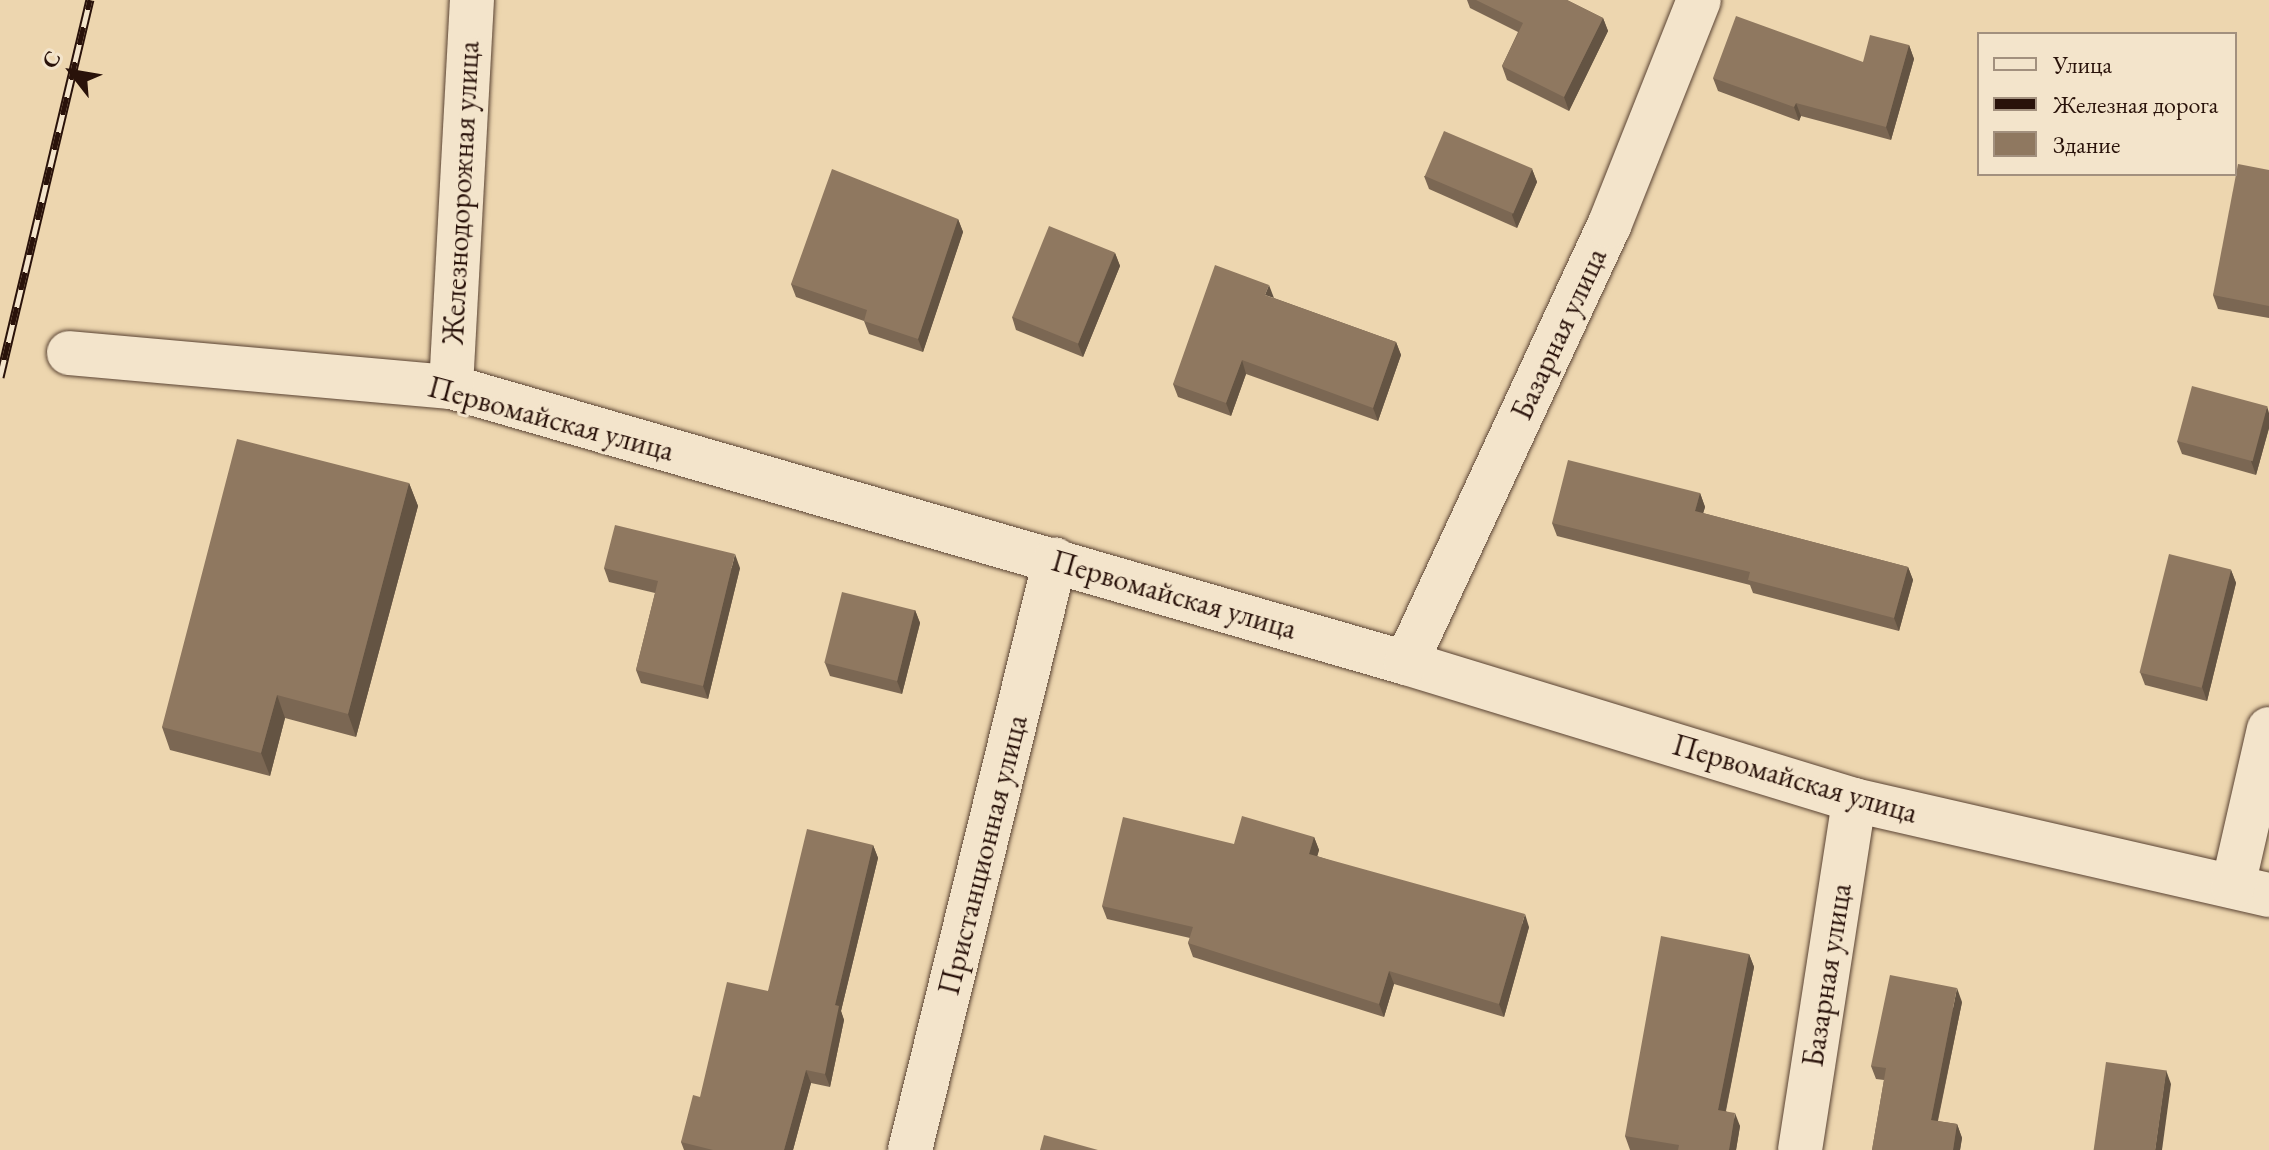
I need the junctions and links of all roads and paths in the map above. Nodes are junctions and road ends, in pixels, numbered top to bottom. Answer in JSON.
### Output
{"nodes":[{"id":1,"x":472,"y":0,"type":"edge"},
{"id":2,"x":1699,"y":0,"type":"edge"},
{"id":3,"x":69,"y":353,"type":"dead end"},
{"id":4,"x":451,"y":387,"type":"junction"},
{"id":5,"x":1055,"y":560,"type":"junction"},
{"id":6,"x":1406,"y":663,"type":"junction"},
{"id":7,"x":2269,"y":729,"type":"edge"},
{"id":8,"x":1854,"y":800,"type":"junction"},
{"id":9,"x":2251,"y":891,"type":"edge"},
{"id":10,"x":910,"y":1150,"type":"edge"},
{"id":11,"x":1800,"y":1150,"type":"edge"}],
"edges":[{"from":1,"to":4,"type":"street","name":"Железнодорожная улица"},
{"from":2,"to":6,"type":"street","name":"Базарная улица"},
{"from":3,"to":4,"type":"street","name":"Первомайская улица"},
{"from":4,"to":5,"type":"street","name":"Первомайская улица"},
{"from":5,"to":6,"type":"street","name":"Первомайская улица"},
{"from":5,"to":10,"type":"street","name":"Пристанционная улица"},
{"from":6,"to":8,"type":"street","name":"Первомайская улица"},
{"from":7,"to":9,"type":"street"},
{"from":8,"to":9,"type":"street","name":"Первомайская улица"},
{"from":8,"to":11,"type":"street","name":"Базарная улица"}]}
